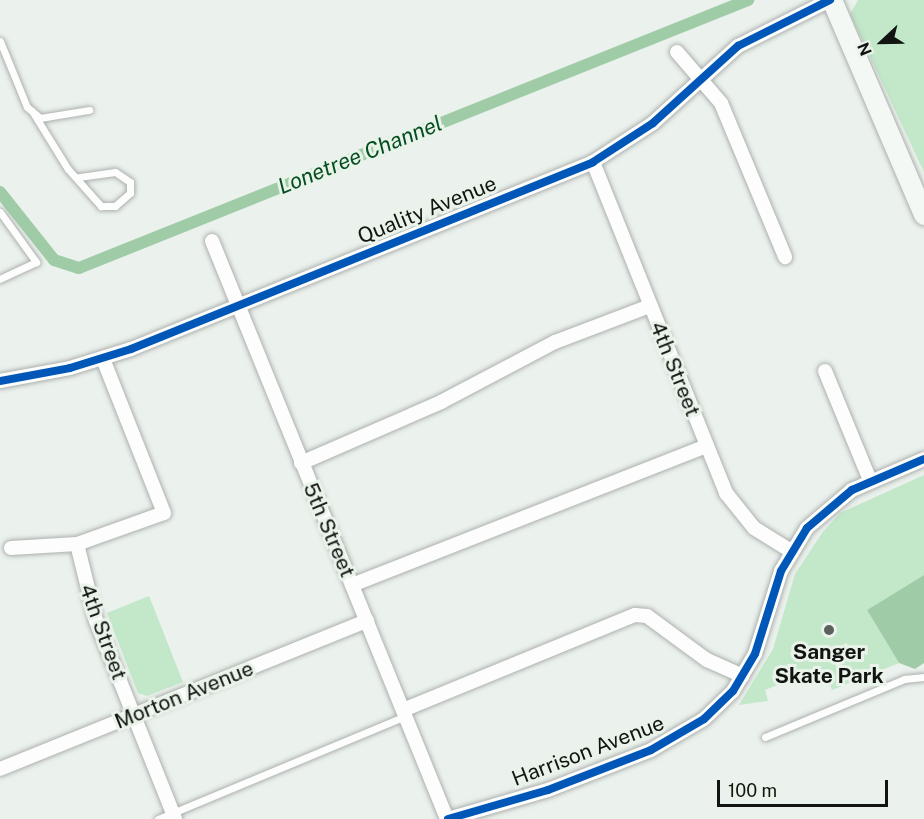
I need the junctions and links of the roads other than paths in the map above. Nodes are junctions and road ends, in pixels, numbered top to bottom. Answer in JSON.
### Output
{"nodes":[{"id":1,"x":831,"y":0,"type":"edge"},
{"id":2,"x":0,"y":41,"type":"edge"},
{"id":3,"x":677,"y":52,"type":"dead end"},
{"id":4,"x":700,"y":78,"type":"junction"},
{"id":5,"x":89,"y":110,"type":"dead end"},
{"id":6,"x":32,"y":111,"type":"junction"},
{"id":7,"x":593,"y":162,"type":"junction"},
{"id":8,"x":78,"y":177,"type":"junction"},
{"id":9,"x":0,"y":212,"type":"edge"},
{"id":10,"x":924,"y":215,"type":"edge"},
{"id":11,"x":212,"y":241,"type":"dead end"},
{"id":12,"x":784,"y":257,"type":"dead end"},
{"id":13,"x":0,"y":279,"type":"edge"},
{"id":14,"x":237,"y":306,"type":"junction"},
{"id":15,"x":650,"y":306,"type":"junction"},
{"id":16,"x":103,"y":359,"type":"junction"},
{"id":17,"x":825,"y":371,"type":"dead end"},
{"id":18,"x":0,"y":381,"type":"edge"},
{"id":19,"x":706,"y":446,"type":"junction"},
{"id":20,"x":924,"y":459,"type":"edge"},
{"id":21,"x":301,"y":463,"type":"junction"},
{"id":22,"x":870,"y":480,"type":"junction"},
{"id":23,"x":76,"y":544,"type":"junction"},
{"id":24,"x":11,"y":548,"type":"dead end"},
{"id":25,"x":791,"y":550,"type":"junction"},
{"id":26,"x":352,"y":585,"type":"junction"},
{"id":27,"x":367,"y":621,"type":"junction"},
{"id":28,"x":743,"y":676,"type":"junction"},
{"id":29,"x":924,"y":677,"type":"edge"},
{"id":30,"x":404,"y":713,"type":"junction"},
{"id":31,"x":134,"y":715,"type":"junction"},
{"id":32,"x":765,"y":737,"type":"dead end"},
{"id":33,"x":0,"y":769,"type":"edge"},
{"id":34,"x":174,"y":816,"type":"edge"},
{"id":35,"x":158,"y":819,"type":"edge"},
{"id":36,"x":448,"y":819,"type":"edge"}],
"edges":[{"from":1,"to":4,"type":"street","name":"Quality Avenue"},
{"from":1,"to":10,"type":"street"},
{"from":2,"to":6,"type":"lane"},
{"from":3,"to":4,"type":"street"},
{"from":4,"to":7,"type":"street","name":"Quality Avenue"},
{"from":4,"to":12,"type":"street"},
{"from":5,"to":6,"type":"lane"},
{"from":6,"to":8,"type":"lane"},
{"from":7,"to":14,"type":"street","name":"Quality Avenue"},
{"from":7,"to":15,"type":"street","name":"4th Street"},
{"from":8,"to":8,"type":"lane"},
{"from":9,"to":13,"type":"lane"},
{"from":11,"to":14,"type":"street","name":"5th Street"},
{"from":14,"to":16,"type":"street","name":"Quality Avenue"},
{"from":14,"to":21,"type":"street","name":"5th Street"},
{"from":15,"to":19,"type":"street","name":"4th Street"},
{"from":15,"to":21,"type":"street"},
{"from":16,"to":18,"type":"street","name":"Quality Avenue"},
{"from":16,"to":23,"type":"street"},
{"from":17,"to":22,"type":"street"},
{"from":19,"to":25,"type":"street","name":"4th Street"},
{"from":19,"to":26,"type":"street"},
{"from":20,"to":22,"type":"street","name":"Harrison Avenue"},
{"from":21,"to":26,"type":"street","name":"5th Street"},
{"from":22,"to":25,"type":"street","name":"Harrison Avenue"},
{"from":23,"to":24,"type":"street"},
{"from":23,"to":31,"type":"street","name":"4th Street"},
{"from":25,"to":28,"type":"street","name":"Harrison Avenue"},
{"from":26,"to":27,"type":"street","name":"5th Street"},
{"from":27,"to":30,"type":"street","name":"5th Street"},
{"from":27,"to":31,"type":"street","name":"Morton Avenue"},
{"from":28,"to":30,"type":"street"},
{"from":28,"to":36,"type":"street","name":"Harrison Avenue"},
{"from":29,"to":32,"type":"lane"},
{"from":30,"to":34,"type":"lane"},
{"from":30,"to":36,"type":"street","name":"5th Street"},
{"from":31,"to":33,"type":"street","name":"Morton Avenue"},
{"from":31,"to":34,"type":"street","name":"4th Street"},
{"from":34,"to":35,"type":"lane"}]}
